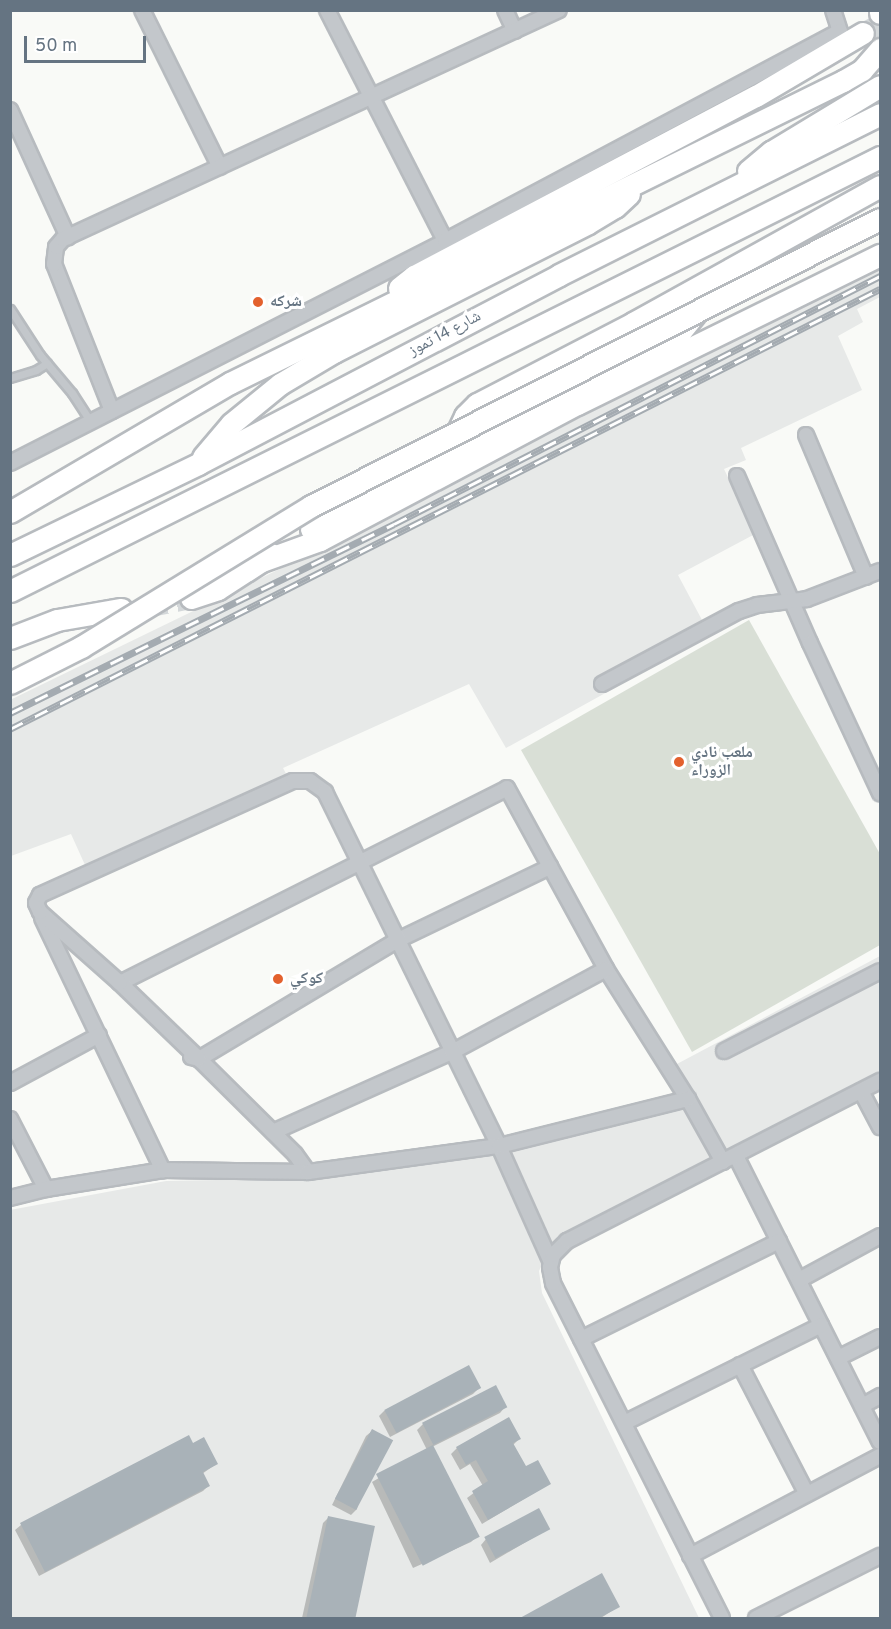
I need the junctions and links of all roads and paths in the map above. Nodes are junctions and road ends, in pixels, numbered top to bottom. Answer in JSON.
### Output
{"nodes":[{"id":1,"x":142,"y":10,"type":"edge"},
{"id":2,"x":327,"y":10,"type":"edge"},
{"id":3,"x":505,"y":10,"type":"edge"},
{"id":4,"x":560,"y":10,"type":"edge"},
{"id":5,"x":833,"y":10,"type":"edge"},
{"id":6,"x":515,"y":31,"type":"junction"},
{"id":7,"x":863,"y":33,"type":"tunnel mouth"},
{"id":8,"x":842,"y":39,"type":"junction"},
{"id":9,"x":880,"y":49,"type":"tunnel mouth"},
{"id":10,"x":880,"y":86,"type":"edge"},
{"id":11,"x":372,"y":97,"type":"junction"},
{"id":12,"x":10,"y":110,"type":"edge"},
{"id":13,"x":880,"y":114,"type":"edge"},
{"id":14,"x":880,"y":157,"type":"edge"},
{"id":15,"x":220,"y":167,"type":"junction"},
{"id":16,"x":635,"y":183,"type":"junction"},
{"id":17,"x":880,"y":186,"type":"edge"},
{"id":18,"x":730,"y":189,"type":"junction"},
{"id":19,"x":880,"y":219,"type":"edge"},
{"id":20,"x":68,"y":237,"type":"junction"},
{"id":21,"x":445,"y":241,"type":"junction"},
{"id":22,"x":880,"y":255,"type":"edge"},
{"id":23,"x":390,"y":305,"type":"junction"},
{"id":24,"x":10,"y":309,"type":"edge"},
{"id":25,"x":695,"y":314,"type":"junction"},
{"id":26,"x":47,"y":363,"type":"junction"},
{"id":27,"x":10,"y":378,"type":"edge"},
{"id":28,"x":112,"y":411,"type":"junction"},
{"id":29,"x":92,"y":422,"type":"junction"},
{"id":30,"x":458,"y":431,"type":"junction"},
{"id":31,"x":806,"y":435,"type":"dead end"},
{"id":32,"x":10,"y":463,"type":"edge"},
{"id":33,"x":198,"y":464,"type":"junction"},
{"id":34,"x":737,"y":476,"type":"dead end"},
{"id":35,"x":10,"y":512,"type":"edge"},
{"id":36,"x":10,"y":555,"type":"edge"},
{"id":37,"x":262,"y":561,"type":"junction"},
{"id":38,"x":880,"y":571,"type":"edge"},
{"id":39,"x":866,"y":577,"type":"junction"},
{"id":40,"x":10,"y":591,"type":"edge"},
{"id":41,"x":191,"y":598,"type":"tunnel mouth"},
{"id":42,"x":793,"y":603,"type":"junction"},
{"id":43,"x":122,"y":609,"type":"tunnel mouth"},
{"id":44,"x":10,"y":638,"type":"edge"},
{"id":45,"x":10,"y":683,"type":"edge"},
{"id":46,"x":602,"y":684,"type":"dead end"},
{"id":47,"x":880,"y":793,"type":"edge"},
{"id":48,"x":359,"y":860,"type":"junction"},
{"id":49,"x":550,"y":867,"type":"junction"},
{"id":50,"x":40,"y":912,"type":"junction"},
{"id":51,"x":398,"y":940,"type":"junction"},
{"id":52,"x":606,"y":969,"type":"junction"},
{"id":53,"x":880,"y":971,"type":"edge"},
{"id":54,"x":120,"y":982,"type":"junction"},
{"id":55,"x":99,"y":1035,"type":"junction"},
{"id":56,"x":724,"y":1051,"type":"dead end"},
{"id":57,"x":452,"y":1052,"type":"junction"},
{"id":58,"x":194,"y":1058,"type":"junction"},
{"id":59,"x":880,"y":1081,"type":"edge"},
{"id":60,"x":10,"y":1083,"type":"edge"},
{"id":61,"x":861,"y":1091,"type":"junction"},
{"id":62,"x":688,"y":1099,"type":"junction"},
{"id":63,"x":10,"y":1119,"type":"edge"},
{"id":64,"x":880,"y":1127,"type":"edge"},
{"id":65,"x":273,"y":1132,"type":"junction"},
{"id":66,"x":499,"y":1146,"type":"junction"},
{"id":67,"x":730,"y":1159,"type":"junction"},
{"id":68,"x":163,"y":1170,"type":"junction"},
{"id":69,"x":308,"y":1172,"type":"junction"},
{"id":70,"x":46,"y":1189,"type":"junction"},
{"id":71,"x":10,"y":1198,"type":"edge"},
{"id":72,"x":880,"y":1236,"type":"edge"},
{"id":73,"x":779,"y":1241,"type":"junction"},
{"id":74,"x":551,"y":1262,"type":"junction"},
{"id":75,"x":799,"y":1280,"type":"junction"},
{"id":76,"x":821,"y":1325,"type":"junction"},
{"id":77,"x":880,"y":1337,"type":"edge"},
{"id":78,"x":581,"y":1339,"type":"junction"},
{"id":79,"x":838,"y":1358,"type":"junction"},
{"id":80,"x":740,"y":1365,"type":"junction"},
{"id":81,"x":880,"y":1396,"type":"edge"},
{"id":82,"x":862,"y":1406,"type":"junction"},
{"id":83,"x":624,"y":1423,"type":"junction"},
{"id":84,"x":880,"y":1442,"type":"edge"},
{"id":85,"x":880,"y":1456,"type":"edge"},
{"id":86,"x":807,"y":1494,"type":"junction"},
{"id":87,"x":690,"y":1556,"type":"junction"},
{"id":88,"x":880,"y":1556,"type":"edge"},
{"id":89,"x":722,"y":1618,"type":"edge"},
{"id":90,"x":756,"y":1618,"type":"edge"}],
"edges":[{"from":1,"to":15,"type":"street"},
{"from":2,"to":11,"type":"street"},
{"from":3,"to":6,"type":"street"},
{"from":4,"to":6,"type":"street"},
{"from":5,"to":8,"type":"street"},
{"from":6,"to":11,"type":"street"},
{"from":7,"to":8,"type":"main road"},
{"from":8,"to":21,"type":"street"},
{"from":8,"to":23,"type":"main road"},
{"from":9,"to":16,"type":"main road"},
{"from":10,"to":18,"type":"main road"},
{"from":11,"to":15,"type":"street"},
{"from":11,"to":21,"type":"street"},
{"from":12,"to":20,"type":"street"},
{"from":13,"to":18,"type":"main road","name":"شارع 14 تموز"},
{"from":14,"to":40,"type":"main road"},
{"from":15,"to":20,"type":"street"},
{"from":16,"to":23,"type":"main road"},
{"from":16,"to":33,"type":"main road"},
{"from":17,"to":30,"type":"main road"},
{"from":18,"to":33,"type":"main road","name":"شارع 14 تموز"},
{"from":19,"to":25,"type":"main road","bridge":true},
{"from":20,"to":28,"type":"street"},
{"from":21,"to":28,"type":"street"},
{"from":22,"to":37,"type":"main road"},
{"from":23,"to":35,"type":"main road"},
{"from":24,"to":26,"type":"lane"},
{"from":25,"to":30,"type":"main road","bridge":true},
{"from":25,"to":37,"type":"main road"},
{"from":26,"to":27,"type":"lane"},
{"from":26,"to":29,"type":"lane"},
{"from":28,"to":29,"type":"street"},
{"from":29,"to":32,"type":"street"},
{"from":30,"to":45,"type":"main road","bridge":true},
{"from":31,"to":39,"type":"street"},
{"from":33,"to":36,"type":"main road","name":"شارع 14 تموز"},
{"from":34,"to":42,"type":"street"},
{"from":37,"to":41,"type":"main road"},
{"from":38,"to":39,"type":"street"},
{"from":39,"to":42,"type":"street"},
{"from":42,"to":46,"type":"street"},
{"from":42,"to":47,"type":"street"},
{"from":43,"to":44,"type":"main road"},
{"from":48,"to":49,"type":"street"},
{"from":48,"to":50,"type":"street"},
{"from":48,"to":51,"type":"street"},
{"from":48,"to":54,"type":"street"},
{"from":49,"to":51,"type":"street"},
{"from":49,"to":52,"type":"street"},
{"from":50,"to":54,"type":"street"},
{"from":50,"to":55,"type":"street"},
{"from":51,"to":57,"type":"street"},
{"from":51,"to":58,"type":"street"},
{"from":52,"to":57,"type":"street"},
{"from":52,"to":62,"type":"street"},
{"from":53,"to":56,"type":"street"},
{"from":54,"to":58,"type":"street"},
{"from":55,"to":60,"type":"street"},
{"from":55,"to":68,"type":"street"},
{"from":57,"to":65,"type":"street"},
{"from":57,"to":66,"type":"street"},
{"from":58,"to":65,"type":"street"},
{"from":59,"to":61,"type":"street"},
{"from":61,"to":64,"type":"street"},
{"from":61,"to":67,"type":"street"},
{"from":62,"to":66,"type":"street"},
{"from":62,"to":67,"type":"street"},
{"from":63,"to":70,"type":"street"},
{"from":65,"to":69,"type":"street"},
{"from":66,"to":69,"type":"street"},
{"from":66,"to":74,"type":"street"},
{"from":67,"to":73,"type":"street"},
{"from":67,"to":74,"type":"street"},
{"from":68,"to":69,"type":"street"},
{"from":68,"to":70,"type":"street"},
{"from":70,"to":71,"type":"street"},
{"from":72,"to":75,"type":"street"},
{"from":73,"to":75,"type":"street"},
{"from":73,"to":78,"type":"street"},
{"from":74,"to":78,"type":"street"},
{"from":75,"to":76,"type":"street"},
{"from":76,"to":79,"type":"street"},
{"from":76,"to":80,"type":"street"},
{"from":77,"to":79,"type":"street"},
{"from":78,"to":83,"type":"street"},
{"from":79,"to":82,"type":"street"},
{"from":80,"to":83,"type":"street"},
{"from":80,"to":86,"type":"street"},
{"from":81,"to":82,"type":"street"},
{"from":82,"to":84,"type":"street"},
{"from":83,"to":87,"type":"street"},
{"from":85,"to":86,"type":"street"},
{"from":86,"to":87,"type":"street"},
{"from":87,"to":89,"type":"street"},
{"from":88,"to":90,"type":"street"}]}
